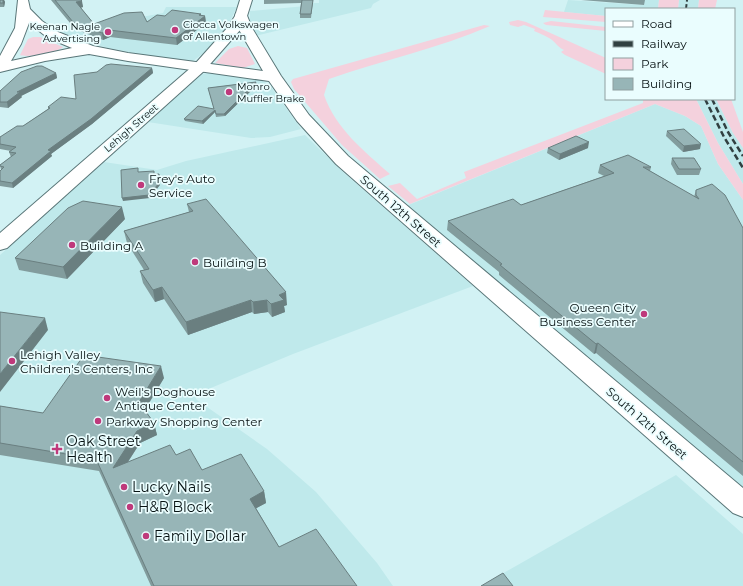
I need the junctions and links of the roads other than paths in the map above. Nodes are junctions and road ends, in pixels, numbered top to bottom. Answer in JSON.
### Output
{"nodes":[{"id":1,"x":246,"y":0,"type":"edge"},
{"id":2,"x":23,"y":5,"type":"edge"},
{"id":3,"x":241,"y":16,"type":"junction"},
{"id":4,"x":90,"y":50,"type":"junction"},
{"id":5,"x":0,"y":67,"type":"edge"},
{"id":6,"x":200,"y":68,"type":"junction"},
{"id":7,"x":274,"y":77,"type":"junction"},
{"id":8,"x":0,"y":244,"type":"edge"},
{"id":9,"x":743,"y":505,"type":"edge"}],
"edges":[{"from":1,"to":3,"type":"street","name":"Lehigh Street"},
{"from":2,"to":4,"type":"street"},
{"from":2,"to":5,"type":"street"},
{"from":3,"to":6,"type":"street","name":"Lehigh Street"},
{"from":3,"to":7,"type":"street","name":"South 12th Street"},
{"from":4,"to":5,"type":"street"},
{"from":4,"to":6,"type":"street"},
{"from":6,"to":7,"type":"street"},
{"from":6,"to":8,"type":"street","name":"Lehigh Street"},
{"from":7,"to":9,"type":"street","name":"South 12th Street"}]}
